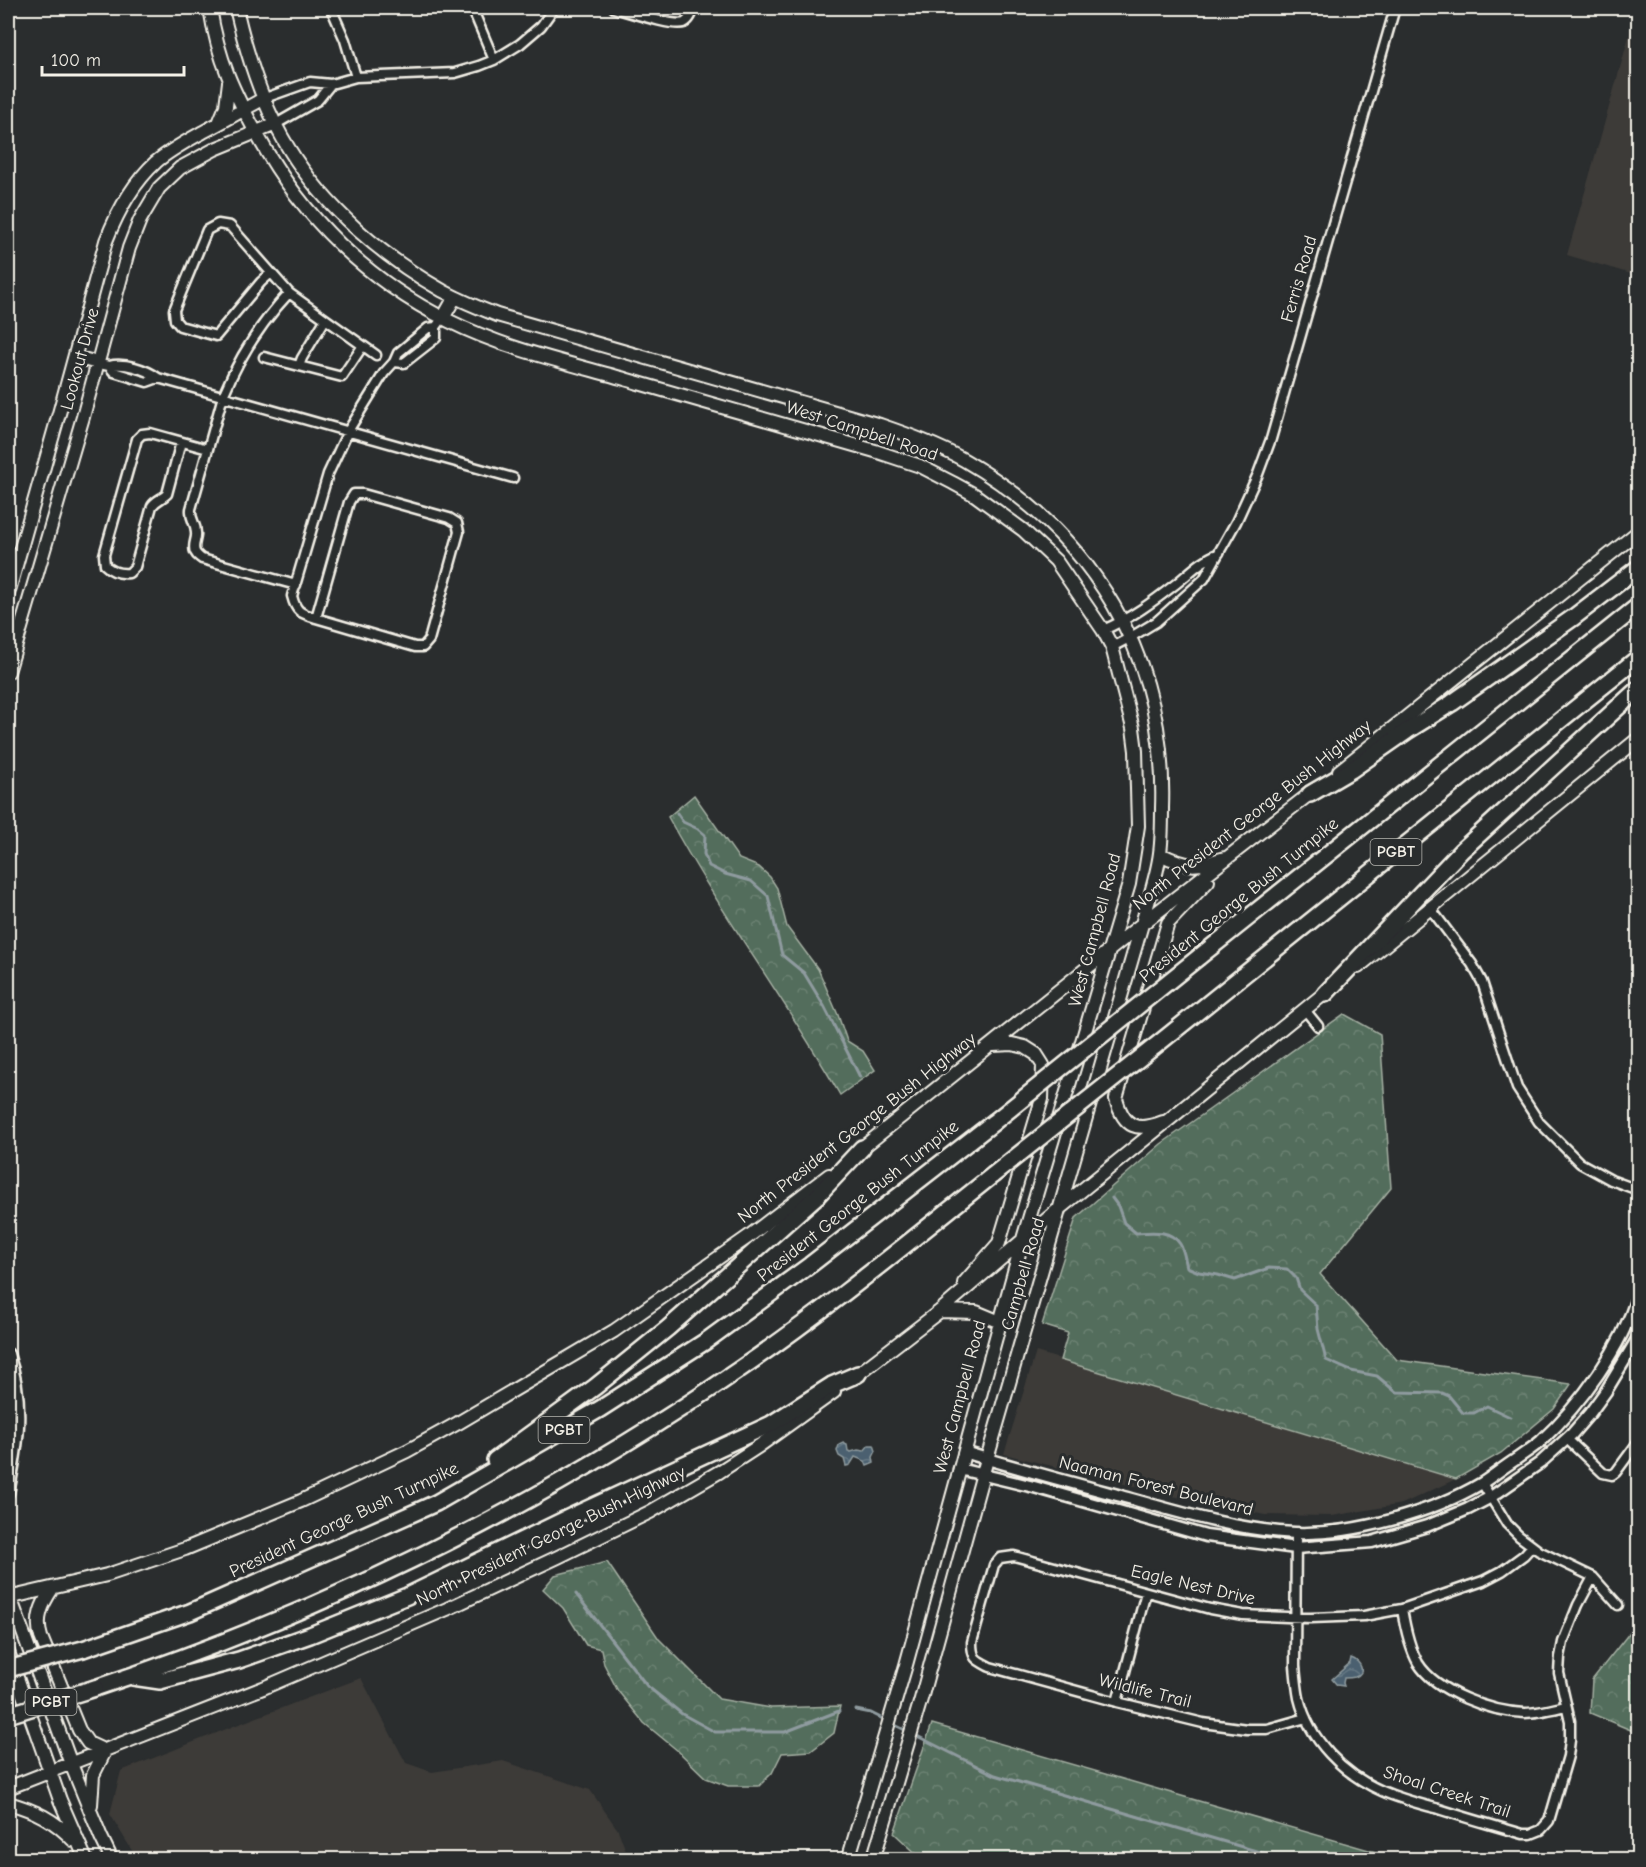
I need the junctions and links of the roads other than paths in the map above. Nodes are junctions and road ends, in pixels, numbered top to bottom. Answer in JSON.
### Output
{"nodes":[{"id":1,"x":210,"y":8,"type":"edge"},
{"id":2,"x":236,"y":8,"type":"edge"},
{"id":3,"x":331,"y":8,"type":"edge"},
{"id":4,"x":472,"y":8,"type":"edge"},
{"id":5,"x":555,"y":8,"type":"edge"},
{"id":6,"x":614,"y":8,"type":"edge"},
{"id":7,"x":694,"y":8,"type":"edge"},
{"id":8,"x":1395,"y":8,"type":"edge"},
{"id":9,"x":494,"y":60,"type":"junction"},
{"id":10,"x":356,"y":76,"type":"junction"},
{"id":11,"x":229,"y":81,"type":"junction"},
{"id":12,"x":331,"y":84,"type":"junction"},
{"id":13,"x":265,"y":99,"type":"junction"},
{"id":14,"x":243,"y":109,"type":"junction"},
{"id":15,"x":219,"y":123,"type":"junction"},
{"id":16,"x":276,"y":124,"type":"junction"},
{"id":17,"x":256,"y":131,"type":"junction"},
{"id":18,"x":272,"y":273,"type":"junction"},
{"id":19,"x":289,"y":293,"type":"junction"},
{"id":20,"x":455,"y":297,"type":"junction"},
{"id":21,"x":326,"y":320,"type":"junction"},
{"id":22,"x":440,"y":323,"type":"junction"},
{"id":23,"x":418,"y":337,"type":"junction"},
{"id":24,"x":426,"y":346,"type":"junction"},
{"id":25,"x":363,"y":347,"type":"junction"},
{"id":26,"x":376,"y":355,"type":"dead end"},
{"id":27,"x":75,"y":357,"type":"junction"},
{"id":28,"x":264,"y":357,"type":"dead end"},
{"id":29,"x":394,"y":362,"type":"junction"},
{"id":30,"x":103,"y":364,"type":"junction"},
{"id":31,"x":299,"y":366,"type":"junction"},
{"id":32,"x":223,"y":396,"type":"junction"},
{"id":33,"x":348,"y":431,"type":"junction"},
{"id":34,"x":181,"y":442,"type":"junction"},
{"id":35,"x":208,"y":449,"type":"junction"},
{"id":36,"x":513,"y":478,"type":"dead end"},
{"id":37,"x":1638,"y":532,"type":"edge"},
{"id":38,"x":1219,"y":553,"type":"junction"},
{"id":39,"x":16,"y":565,"type":"junction"},
{"id":40,"x":1638,"y":568,"type":"edge"},
{"id":41,"x":37,"y":571,"type":"junction"},
{"id":42,"x":296,"y":585,"type":"junction"},
{"id":43,"x":8,"y":594,"type":"edge"},
{"id":44,"x":1638,"y":606,"type":"edge"},
{"id":45,"x":316,"y":618,"type":"junction"},
{"id":46,"x":1122,"y":622,"type":"junction"},
{"id":47,"x":1102,"y":630,"type":"junction"},
{"id":48,"x":1131,"y":638,"type":"junction"},
{"id":49,"x":1112,"y":647,"type":"junction"},
{"id":50,"x":1638,"y":658,"type":"edge"},
{"id":51,"x":8,"y":672,"type":"edge"},
{"id":52,"x":1638,"y":690,"type":"edge"},
{"id":53,"x":1638,"y":739,"type":"edge"},
{"id":54,"x":1310,"y":794,"type":"junction"},
{"id":55,"x":1160,"y":854,"type":"junction"},
{"id":56,"x":1232,"y":856,"type":"junction"},
{"id":57,"x":1431,"y":909,"type":"junction"},
{"id":58,"x":1142,"y":924,"type":"junction"},
{"id":59,"x":1110,"y":951,"type":"junction"},
{"id":60,"x":1325,"y":994,"type":"junction"},
{"id":61,"x":1305,"y":1010,"type":"junction"},
{"id":62,"x":1318,"y":1026,"type":"dead end"},
{"id":63,"x":993,"y":1045,"type":"junction"},
{"id":64,"x":1172,"y":1119,"type":"junction"},
{"id":65,"x":862,"y":1148,"type":"junction"},
{"id":66,"x":1638,"y":1190,"type":"edge"},
{"id":67,"x":1060,"y":1208,"type":"junction"},
{"id":68,"x":1023,"y":1239,"type":"junction"},
{"id":69,"x":1638,"y":1295,"type":"edge"},
{"id":70,"x":940,"y":1311,"type":"junction"},
{"id":71,"x":1000,"y":1322,"type":"junction"},
{"id":72,"x":1638,"y":1338,"type":"edge"},
{"id":73,"x":8,"y":1354,"type":"edge"},
{"id":74,"x":858,"y":1374,"type":"junction"},
{"id":75,"x":11,"y":1375,"type":"edge"},
{"id":76,"x":1567,"y":1439,"type":"junction"},
{"id":77,"x":1638,"y":1442,"type":"edge"},
{"id":78,"x":964,"y":1452,"type":"junction"},
{"id":79,"x":987,"y":1459,"type":"junction"},
{"id":80,"x":959,"y":1468,"type":"junction"},
{"id":81,"x":983,"y":1475,"type":"junction"},
{"id":82,"x":1482,"y":1483,"type":"junction"},
{"id":83,"x":8,"y":1493,"type":"edge"},
{"id":84,"x":1491,"y":1497,"type":"junction"},
{"id":85,"x":436,"y":1503,"type":"junction"},
{"id":86,"x":1182,"y":1514,"type":"junction"},
{"id":87,"x":1143,"y":1518,"type":"junction"},
{"id":88,"x":1296,"y":1533,"type":"junction"},
{"id":89,"x":1532,"y":1546,"type":"junction"},
{"id":90,"x":1296,"y":1548,"type":"junction"},
{"id":91,"x":1593,"y":1578,"type":"junction"},
{"id":92,"x":51,"y":1589,"type":"junction"},
{"id":93,"x":1146,"y":1592,"type":"junction"},
{"id":94,"x":8,"y":1594,"type":"edge"},
{"id":95,"x":1618,"y":1605,"type":"dead end"},
{"id":96,"x":1402,"y":1609,"type":"junction"},
{"id":97,"x":1296,"y":1618,"type":"junction"},
{"id":98,"x":8,"y":1652,"type":"edge"},
{"id":99,"x":978,"y":1661,"type":"joint"},
{"id":100,"x":8,"y":1669,"type":"edge"},
{"id":101,"x":130,"y":1677,"type":"junction"},
{"id":102,"x":1117,"y":1702,"type":"junction"},
{"id":103,"x":1566,"y":1706,"type":"junction"},
{"id":104,"x":8,"y":1715,"type":"edge"},
{"id":105,"x":1306,"y":1718,"type":"junction"},
{"id":106,"x":105,"y":1751,"type":"junction"},
{"id":107,"x":71,"y":1764,"type":"junction"},
{"id":108,"x":50,"y":1773,"type":"junction"},
{"id":109,"x":8,"y":1788,"type":"edge"},
{"id":110,"x":8,"y":1803,"type":"edge"},
{"id":111,"x":91,"y":1811,"type":"junction"},
{"id":112,"x":84,"y":1854,"type":"edge"},
{"id":113,"x":112,"y":1860,"type":"edge"},
{"id":114,"x":848,"y":1860,"type":"edge"},
{"id":115,"x":873,"y":1860,"type":"edge"}],
"edges":[{"from":1,"to":11,"type":"main road","name":"West Campbell Road"},
{"from":2,"to":13,"type":"main road","name":"West Campbell Road"},
{"from":3,"to":10,"type":"street"},
{"from":4,"to":9,"type":"street"},
{"from":5,"to":9,"type":"street"},
{"from":6,"to":7,"type":"street"},
{"from":8,"to":38,"type":"street","name":"Ferris Road"},
{"from":9,"to":10,"type":"street"},
{"from":10,"to":12,"type":"street"},
{"from":11,"to":14,"type":"main road","name":"West Campbell Road"},
{"from":11,"to":15,"type":"main road"},
{"from":12,"to":13,"type":"street"},
{"from":12,"to":16,"type":"street"},
{"from":13,"to":14,"type":"main road","name":"Lookout Drive"},
{"from":13,"to":16,"type":"main road","name":"West Campbell Road"},
{"from":14,"to":15,"type":"main road","name":"Lookout Drive"},
{"from":14,"to":17,"type":"main road","name":"West Campbell Road"},
{"from":15,"to":27,"type":"main road","name":"Lookout Drive"},
{"from":16,"to":17,"type":"main road","name":"Lookout Drive"},
{"from":16,"to":20,"type":"main road","name":"West Campbell Road"},
{"from":17,"to":22,"type":"main road","name":"West Campbell Road"},
{"from":17,"to":30,"type":"main road","name":"Lookout Drive"},
{"from":18,"to":18,"type":"street"},
{"from":18,"to":19,"type":"street"},
{"from":19,"to":21,"type":"street"},
{"from":19,"to":32,"type":"street"},
{"from":20,"to":22,"type":"main road"},
{"from":20,"to":46,"type":"main road","name":"West Campbell Road"},
{"from":21,"to":25,"type":"street"},
{"from":21,"to":31,"type":"street"},
{"from":22,"to":23,"type":"street"},
{"from":22,"to":24,"type":"street"},
{"from":22,"to":47,"type":"main road","name":"West Campbell Road"},
{"from":23,"to":24,"type":"street"},
{"from":23,"to":29,"type":"street"},
{"from":24,"to":29,"type":"street"},
{"from":25,"to":26,"type":"street"},
{"from":25,"to":31,"type":"street"},
{"from":27,"to":30,"type":"main road"},
{"from":27,"to":39,"type":"main road","name":"Lookout Drive"},
{"from":28,"to":31,"type":"street"},
{"from":29,"to":33,"type":"street"},
{"from":30,"to":32,"type":"street"},
{"from":30,"to":41,"type":"main road","name":"Lookout Drive"},
{"from":32,"to":33,"type":"street"},
{"from":32,"to":35,"type":"street"},
{"from":33,"to":36,"type":"street"},
{"from":33,"to":42,"type":"street"},
{"from":34,"to":34,"type":"street"},
{"from":34,"to":35,"type":"street"},
{"from":35,"to":42,"type":"street"},
{"from":37,"to":54,"type":"main road","name":"North President George Bush Highway"},
{"from":38,"to":46,"type":"street"},
{"from":38,"to":48,"type":"street","name":"Ferris Road"},
{"from":39,"to":41,"type":"main road"},
{"from":39,"to":43,"type":"main road","name":"Lookout Drive"},
{"from":40,"to":54,"type":"highway"},
{"from":41,"to":51,"type":"main road","name":"Lookout Drive"},
{"from":42,"to":45,"type":"street"},
{"from":44,"to":85,"type":"highway","name":"President George Bush Turnpike","number":"PGBT","bridge":true},
{"from":45,"to":45,"type":"street"},
{"from":46,"to":47,"type":"street"},
{"from":46,"to":48,"type":"main road","name":"West Campbell Road"},
{"from":47,"to":49,"type":"main road","name":"West Campbell Road"},
{"from":48,"to":49,"type":"street","name":"Ferris Road"},
{"from":48,"to":55,"type":"main road","name":"West Campbell Road"},
{"from":49,"to":59,"type":"main road","name":"West Campbell Road"},
{"from":50,"to":101,"type":"highway","number":"PGBT","bridge":true},
{"from":52,"to":60,"type":"highway"},
{"from":53,"to":57,"type":"main road","name":"North President George Bush Highway"},
{"from":54,"to":56,"type":"main road","name":"North President George Bush Highway"},
{"from":55,"to":56,"type":"main road"},
{"from":55,"to":58,"type":"main road","name":"West Campbell Road"},
{"from":56,"to":58,"type":"main road","name":"North President George Bush Highway"},
{"from":56,"to":64,"type":"main road"},
{"from":57,"to":60,"type":"main road","name":"North President George Bush Highway"},
{"from":57,"to":66,"type":"street"},
{"from":58,"to":59,"type":"main road","name":"North President George Bush Highway"},
{"from":58,"to":67,"type":"main road","name":"West Campbell Road"},
{"from":59,"to":63,"type":"main road","name":"North President George Bush Highway"},
{"from":59,"to":68,"type":"main road","name":"West Campbell Road"},
{"from":60,"to":61,"type":"main road","name":"North President George Bush Highway"},
{"from":61,"to":62,"type":"street"},
{"from":61,"to":64,"type":"main road","name":"North President George Bush Highway"},
{"from":63,"to":65,"type":"main road","name":"North President George Bush Highway"},
{"from":63,"to":70,"type":"main road"},
{"from":64,"to":67,"type":"main road","name":"North President George Bush Highway"},
{"from":65,"to":85,"type":"highway"},
{"from":65,"to":92,"type":"main road","name":"North President George Bush Highway"},
{"from":67,"to":68,"type":"main road","name":"North President George Bush Highway"},
{"from":67,"to":79,"type":"main road","name":"Campbell Road"},
{"from":68,"to":70,"type":"main road","name":"North President George Bush Highway"},
{"from":68,"to":71,"type":"main road","name":"West Campbell Road"},
{"from":69,"to":82,"type":"street","name":"Naaman Forest Boulevard"},
{"from":70,"to":71,"type":"main road"},
{"from":70,"to":74,"type":"main road","name":"North President George Bush Highway"},
{"from":71,"to":78,"type":"main road","name":"West Campbell Road"},
{"from":72,"to":76,"type":"street","name":"Naaman Forest Boulevard"},
{"from":73,"to":75,"type":"street"},
{"from":74,"to":101,"type":"highway"},
{"from":74,"to":106,"type":"main road","name":"North President George Bush Highway"},
{"from":75,"to":83,"type":"street"},
{"from":76,"to":77,"type":"street"},
{"from":76,"to":84,"type":"street","name":"Naaman Forest Boulevard"},
{"from":78,"to":79,"type":"street","name":"Naaman Forest Boulevard"},
{"from":78,"to":80,"type":"main road","name":"West Campbell Road"},
{"from":79,"to":81,"type":"main road"},
{"from":79,"to":86,"type":"street","name":"Naaman Forest Boulevard"},
{"from":80,"to":81,"type":"street","name":"Naaman Forest Boulevard"},
{"from":80,"to":114,"type":"main road","name":"West Campbell Road"},
{"from":81,"to":87,"type":"street","name":"Naaman Forest Boulevard"},
{"from":81,"to":115,"type":"main road"},
{"from":82,"to":84,"type":"street"},
{"from":82,"to":88,"type":"street","name":"Naaman Forest Boulevard"},
{"from":84,"to":89,"type":"street"},
{"from":84,"to":90,"type":"street","name":"Naaman Forest Boulevard"},
{"from":85,"to":100,"type":"highway","name":"President George Bush Turnpike","number":"PGBT","bridge":true},
{"from":86,"to":87,"type":"street"},
{"from":86,"to":88,"type":"street","name":"Naaman Forest Boulevard"},
{"from":87,"to":90,"type":"street","name":"Naaman Forest Boulevard"},
{"from":88,"to":90,"type":"street","name":"Shoal Creek Trail"},
{"from":89,"to":91,"type":"street"},
{"from":89,"to":96,"type":"street","name":"Eagle Nest Drive"},
{"from":90,"to":97,"type":"street","name":"Shoal Creek Trail"},
{"from":91,"to":95,"type":"street"},
{"from":91,"to":103,"type":"street"},
{"from":92,"to":94,"type":"main road","name":"North President George Bush Highway"},
{"from":92,"to":106,"type":"main road"},
{"from":93,"to":97,"type":"street","name":"Eagle Nest Drive"},
{"from":93,"to":99,"type":"street","name":"Eagle Nest Drive"},
{"from":93,"to":102,"type":"street"},
{"from":94,"to":107,"type":"main road"},
{"from":96,"to":97,"type":"street","name":"Eagle Nest Drive"},
{"from":96,"to":103,"type":"street"},
{"from":97,"to":105,"type":"street","name":"Shoal Creek Trail"},
{"from":98,"to":108,"type":"main road"},
{"from":99,"to":102,"type":"street","name":"Wildlife Trail"},
{"from":101,"to":104,"type":"highway","number":"PGBT","bridge":true},
{"from":102,"to":105,"type":"street","name":"Wildlife Trail"},
{"from":103,"to":105,"type":"street","name":"Shoal Creek Trail"},
{"from":106,"to":107,"type":"main road","name":"North President George Bush Highway"},
{"from":106,"to":111,"type":"main road"},
{"from":107,"to":108,"type":"main road","name":"North President George Bush Highway"},
{"from":107,"to":111,"type":"main road"},
{"from":108,"to":109,"type":"main road","name":"North President George Bush Highway"},
{"from":108,"to":112,"type":"main road"},
{"from":110,"to":112,"type":"main road"},
{"from":111,"to":113,"type":"main road"}]}
